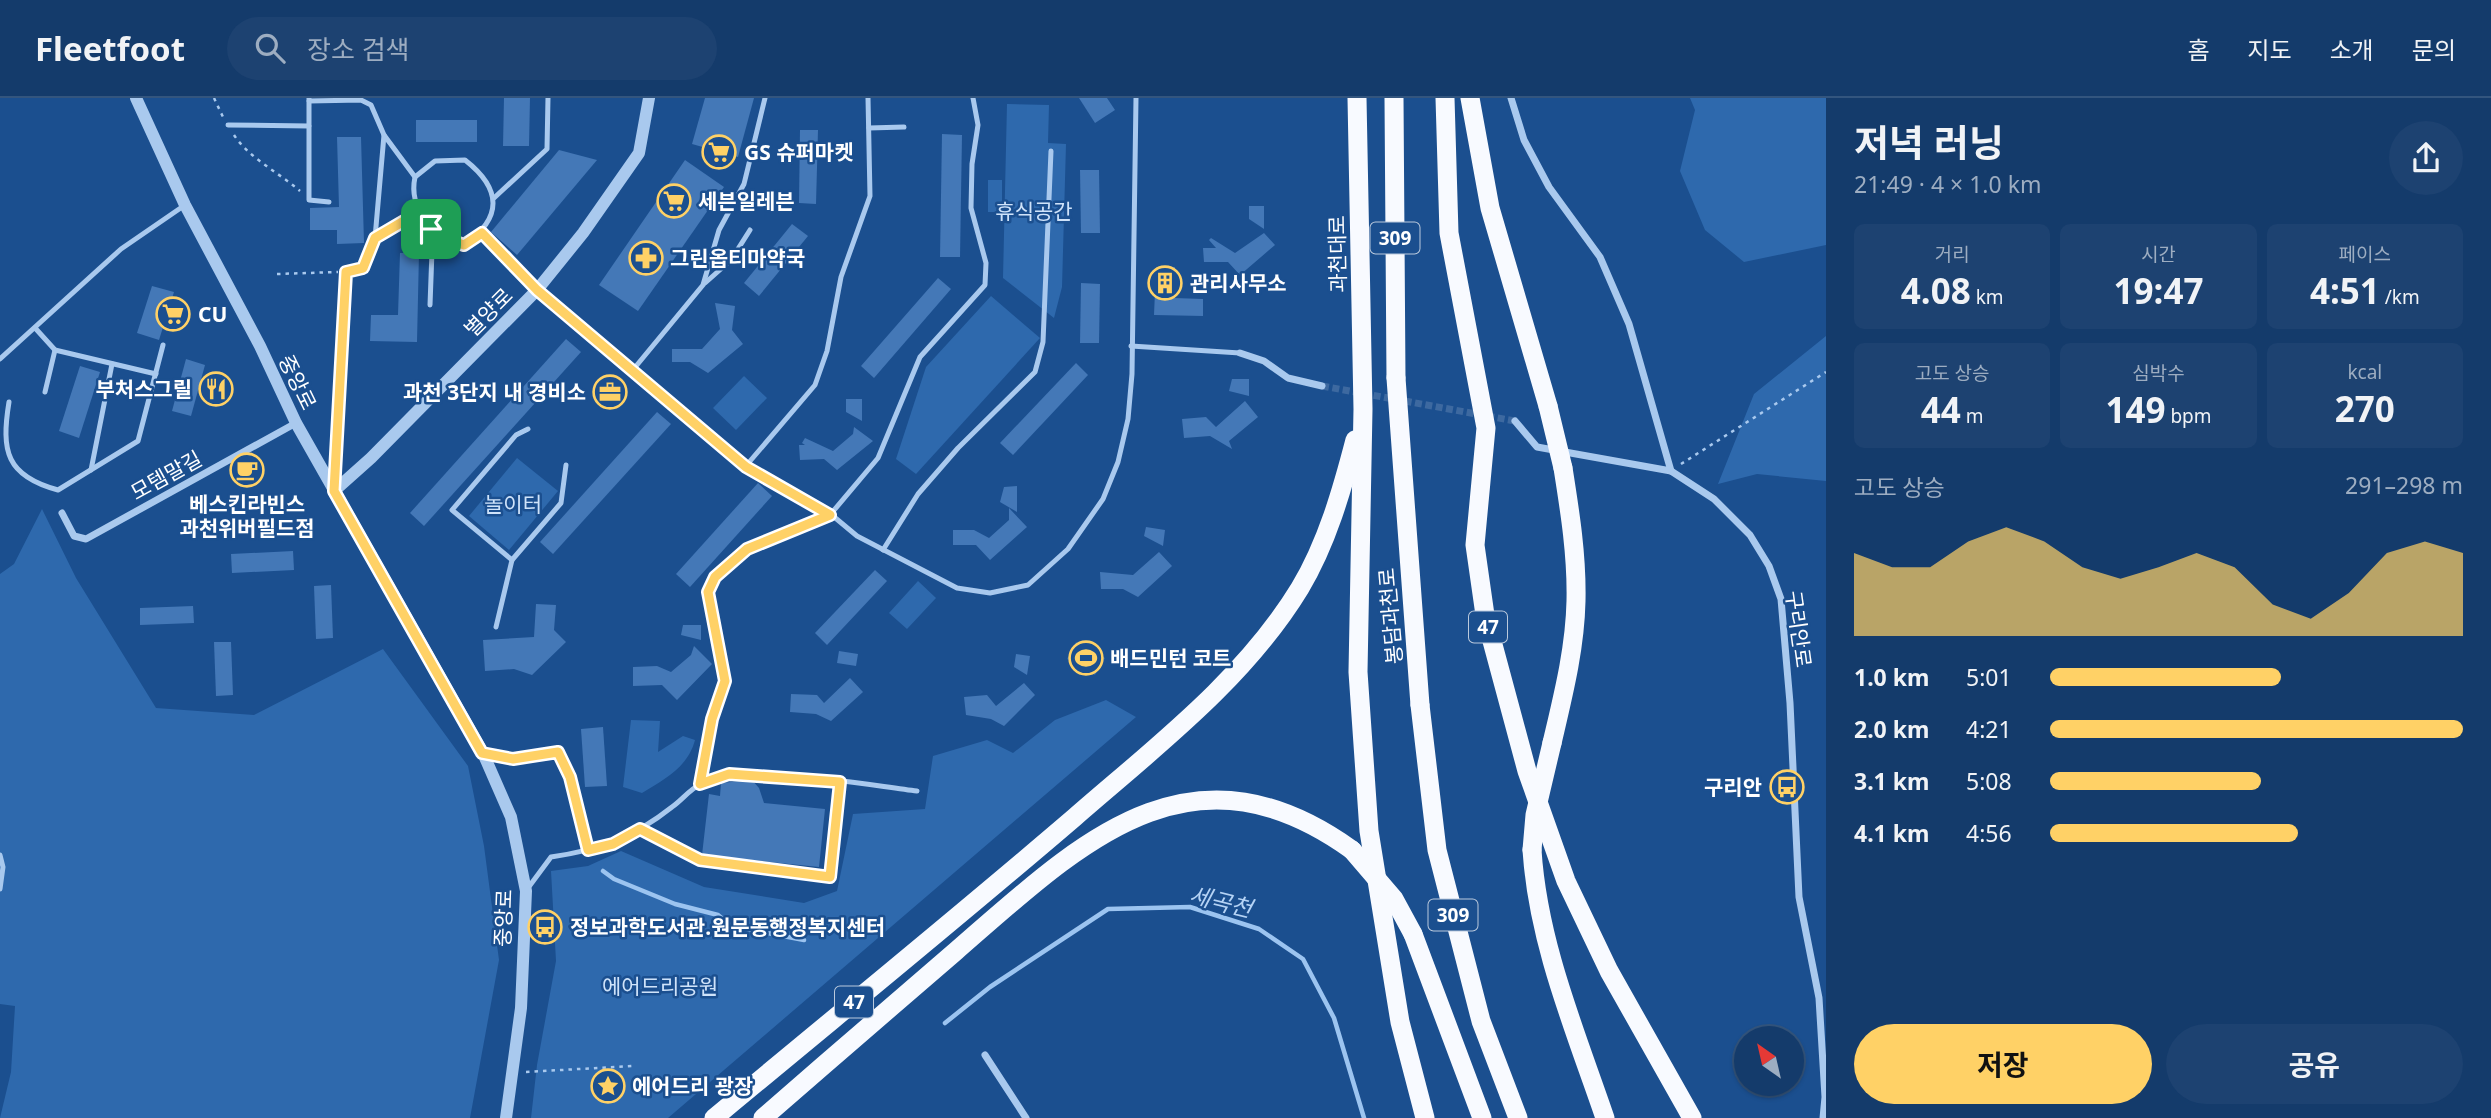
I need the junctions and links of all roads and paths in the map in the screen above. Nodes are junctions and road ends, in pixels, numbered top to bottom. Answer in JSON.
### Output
{"nodes":[{"id":1,"x":136,"y":98,"type":"edge"},
{"id":2,"x":214,"y":98,"type":"edge"},
{"id":3,"x":548,"y":98,"type":"edge"},
{"id":4,"x":649,"y":98,"type":"edge"},
{"id":5,"x":765,"y":98,"type":"edge"},
{"id":6,"x":868,"y":98,"type":"edge"},
{"id":7,"x":973,"y":98,"type":"edge"},
{"id":8,"x":1136,"y":98,"type":"edge"},
{"id":9,"x":1357,"y":98,"type":"edge"},
{"id":10,"x":1394,"y":98,"type":"edge"},
{"id":11,"x":1446,"y":98,"type":"edge"},
{"id":12,"x":1471,"y":98,"type":"edge"},
{"id":13,"x":1511,"y":98,"type":"edge"},
{"id":14,"x":309,"y":99,"type":"edge"},
{"id":15,"x":228,"y":125,"type":"junction"},
{"id":16,"x":309,"y":126,"type":"junction"},
{"id":17,"x":904,"y":127,"type":"dead end"},
{"id":18,"x":869,"y":128,"type":"junction"},
{"id":19,"x":383,"y":135,"type":"junction"},
{"id":20,"x":1051,"y":151,"type":"dead end"},
{"id":21,"x":415,"y":177,"type":"junction"},
{"id":22,"x":494,"y":198,"type":"junction"},
{"id":23,"x":309,"y":200,"type":"junction"},
{"id":24,"x":329,"y":202,"type":"dead end"},
{"id":25,"x":185,"y":205,"type":"junction"},
{"id":26,"x":421,"y":211,"type":"junction"},
{"id":27,"x":412,"y":216,"type":"junction"},
{"id":28,"x":750,"y":230,"type":"dead end"},
{"id":29,"x":482,"y":233,"type":"junction"},
{"id":30,"x":375,"y":238,"type":"junction"},
{"id":31,"x":346,"y":272,"type":"junction"},
{"id":32,"x":277,"y":274,"type":"dead end"},
{"id":33,"x":703,"y":285,"type":"junction"},
{"id":34,"x":537,"y":290,"type":"junction"},
{"id":35,"x":430,"y":305,"type":"dead end"},
{"id":36,"x":36,"y":329,"type":"junction"},
{"id":37,"x":163,"y":345,"type":"dead end"},
{"id":38,"x":1131,"y":346,"type":"junction"},
{"id":39,"x":55,"y":350,"type":"junction"},
{"id":40,"x":1240,"y":353,"type":"joint"},
{"id":41,"x":0,"y":359,"type":"edge"},
{"id":42,"x":112,"y":364,"type":"junction"},
{"id":43,"x":632,"y":371,"type":"junction"},
{"id":44,"x":1826,"y":372,"type":"edge"},
{"id":45,"x":156,"y":374,"type":"junction"},
{"id":46,"x":1322,"y":386,"type":"tunnel mouth"},
{"id":47,"x":45,"y":392,"type":"dead end"},
{"id":48,"x":9,"y":402,"type":"dead end"},
{"id":49,"x":1363,"y":409,"type":"junction"},
{"id":50,"x":1515,"y":421,"type":"tunnel mouth"},
{"id":51,"x":296,"y":423,"type":"junction"},
{"id":52,"x":528,"y":429,"type":"dead end"},
{"id":53,"x":566,"y":465,"type":"dead end"},
{"id":54,"x":746,"y":467,"type":"junction"},
{"id":55,"x":91,"y":470,"type":"junction"},
{"id":56,"x":1671,"y":471,"type":"junction"},
{"id":57,"x":334,"y":491,"type":"junction"},
{"id":58,"x":62,"y":513,"type":"dead end"},
{"id":59,"x":830,"y":515,"type":"junction"},
{"id":60,"x":883,"y":550,"type":"junction"},
{"id":61,"x":512,"y":561,"type":"junction"},
{"id":62,"x":496,"y":627,"type":"dead end"},
{"id":63,"x":482,"y":753,"type":"junction"},
{"id":64,"x":840,"y":782,"type":"junction"},
{"id":65,"x":700,"y":784,"type":"junction"},
{"id":66,"x":917,"y":791,"type":"dead end"},
{"id":67,"x":640,"y":829,"type":"junction"},
{"id":68,"x":588,"y":850,"type":"junction"},
{"id":69,"x":0,"y":855,"type":"edge"},
{"id":70,"x":0,"y":889,"type":"edge"},
{"id":71,"x":526,"y":891,"type":"junction"},
{"id":72,"x":985,"y":1055,"type":"dead end"},
{"id":73,"x":632,"y":1066,"type":"dead end"},
{"id":74,"x":512,"y":1073,"type":"junction"},
{"id":75,"x":506,"y":1118,"type":"edge"},
{"id":76,"x":714,"y":1118,"type":"edge"},
{"id":77,"x":763,"y":1118,"type":"edge"},
{"id":78,"x":1026,"y":1118,"type":"edge"},
{"id":79,"x":1425,"y":1118,"type":"edge"},
{"id":80,"x":1482,"y":1118,"type":"edge"},
{"id":81,"x":1518,"y":1118,"type":"edge"},
{"id":82,"x":1605,"y":1118,"type":"edge"},
{"id":83,"x":1692,"y":1118,"type":"edge"},
{"id":84,"x":1823,"y":1118,"type":"edge"}],
"edges":[{"from":1,"to":25,"type":"street","name":"중앙로"},
{"from":2,"to":15,"type":"path"},
{"from":3,"to":22,"type":"lane"},
{"from":4,"to":34,"type":"street","name":"별양로"},
{"from":5,"to":33,"type":"lane"},
{"from":6,"to":18,"type":"lane"},
{"from":7,"to":59,"type":"lane"},
{"from":8,"to":38,"type":"lane"},
{"from":9,"to":49,"type":"highway","name":"과천대로","number":"47"},
{"from":10,"to":81,"type":"highway","name":"봉담과천로","number":"309","bridge":true},
{"from":11,"to":83,"type":"highway","number":"47"},
{"from":12,"to":82,"type":"highway","bridge":true},
{"from":13,"to":56,"type":"street"},
{"from":14,"to":16,"type":"lane"},
{"from":14,"to":19,"type":"lane"},
{"from":15,"to":16,"type":"lane"},
{"from":15,"to":23,"type":"path"},
{"from":16,"to":23,"type":"lane"},
{"from":17,"to":18,"type":"lane"},
{"from":18,"to":54,"type":"lane"},
{"from":19,"to":21,"type":"lane"},
{"from":19,"to":30,"type":"lane"},
{"from":20,"to":60,"type":"lane"},
{"from":21,"to":22,"type":"lane"},
{"from":21,"to":26,"type":"lane"},
{"from":22,"to":29,"type":"lane"},
{"from":23,"to":24,"type":"lane"},
{"from":25,"to":36,"type":"lane"},
{"from":25,"to":51,"type":"street","name":"중앙로"},
{"from":26,"to":27,"type":"lane"},
{"from":26,"to":29,"type":"lane"},
{"from":27,"to":30,"type":"lane"},
{"from":27,"to":35,"type":"lane"},
{"from":28,"to":33,"type":"lane"},
{"from":29,"to":34,"type":"lane"},
{"from":30,"to":31,"type":"lane"},
{"from":31,"to":32,"type":"path"},
{"from":31,"to":57,"type":"path"},
{"from":33,"to":43,"type":"lane"},
{"from":34,"to":43,"type":"lane"},
{"from":34,"to":57,"type":"street","name":"별양로"},
{"from":36,"to":39,"type":"lane"},
{"from":36,"to":41,"type":"lane"},
{"from":37,"to":45,"type":"lane"},
{"from":38,"to":40,"type":"lane"},
{"from":38,"to":60,"type":"lane"},
{"from":39,"to":42,"type":"lane"},
{"from":39,"to":47,"type":"lane"},
{"from":40,"to":46,"type":"street"},
{"from":42,"to":45,"type":"lane"},
{"from":42,"to":55,"type":"lane"},
{"from":43,"to":54,"type":"lane"},
{"from":44,"to":56,"type":"path"},
{"from":45,"to":55,"type":"lane"},
{"from":48,"to":55,"type":"lane"},
{"from":49,"to":76,"type":"highway","number":"47"},
{"from":49,"to":79,"type":"highway","number":"47"},
{"from":50,"to":56,"type":"street"},
{"from":51,"to":57,"type":"street","name":"중앙로"},
{"from":51,"to":58,"type":"street","name":"모템말길"},
{"from":52,"to":61,"type":"lane"},
{"from":53,"to":61,"type":"lane"},
{"from":54,"to":59,"type":"lane"},
{"from":56,"to":84,"type":"street","name":"구리안로"},
{"from":57,"to":63,"type":"street","name":"중앙로"},
{"from":59,"to":60,"type":"lane"},
{"from":59,"to":65,"type":"lane"},
{"from":61,"to":62,"type":"lane"},
{"from":63,"to":68,"type":"lane"},
{"from":63,"to":71,"type":"street","name":"중앙로"},
{"from":64,"to":65,"type":"lane"},
{"from":64,"to":66,"type":"lane"},
{"from":64,"to":67,"type":"path"},
{"from":65,"to":67,"type":"lane"},
{"from":67,"to":68,"type":"lane"},
{"from":68,"to":71,"type":"lane"},
{"from":69,"to":70,"type":"lane"},
{"from":71,"to":74,"type":"street","name":"중앙로"},
{"from":72,"to":78,"type":"street"},
{"from":73,"to":74,"type":"path"},
{"from":74,"to":75,"type":"street","name":"중앙로"},
{"from":77,"to":80,"type":"highway","bridge":true}]}
